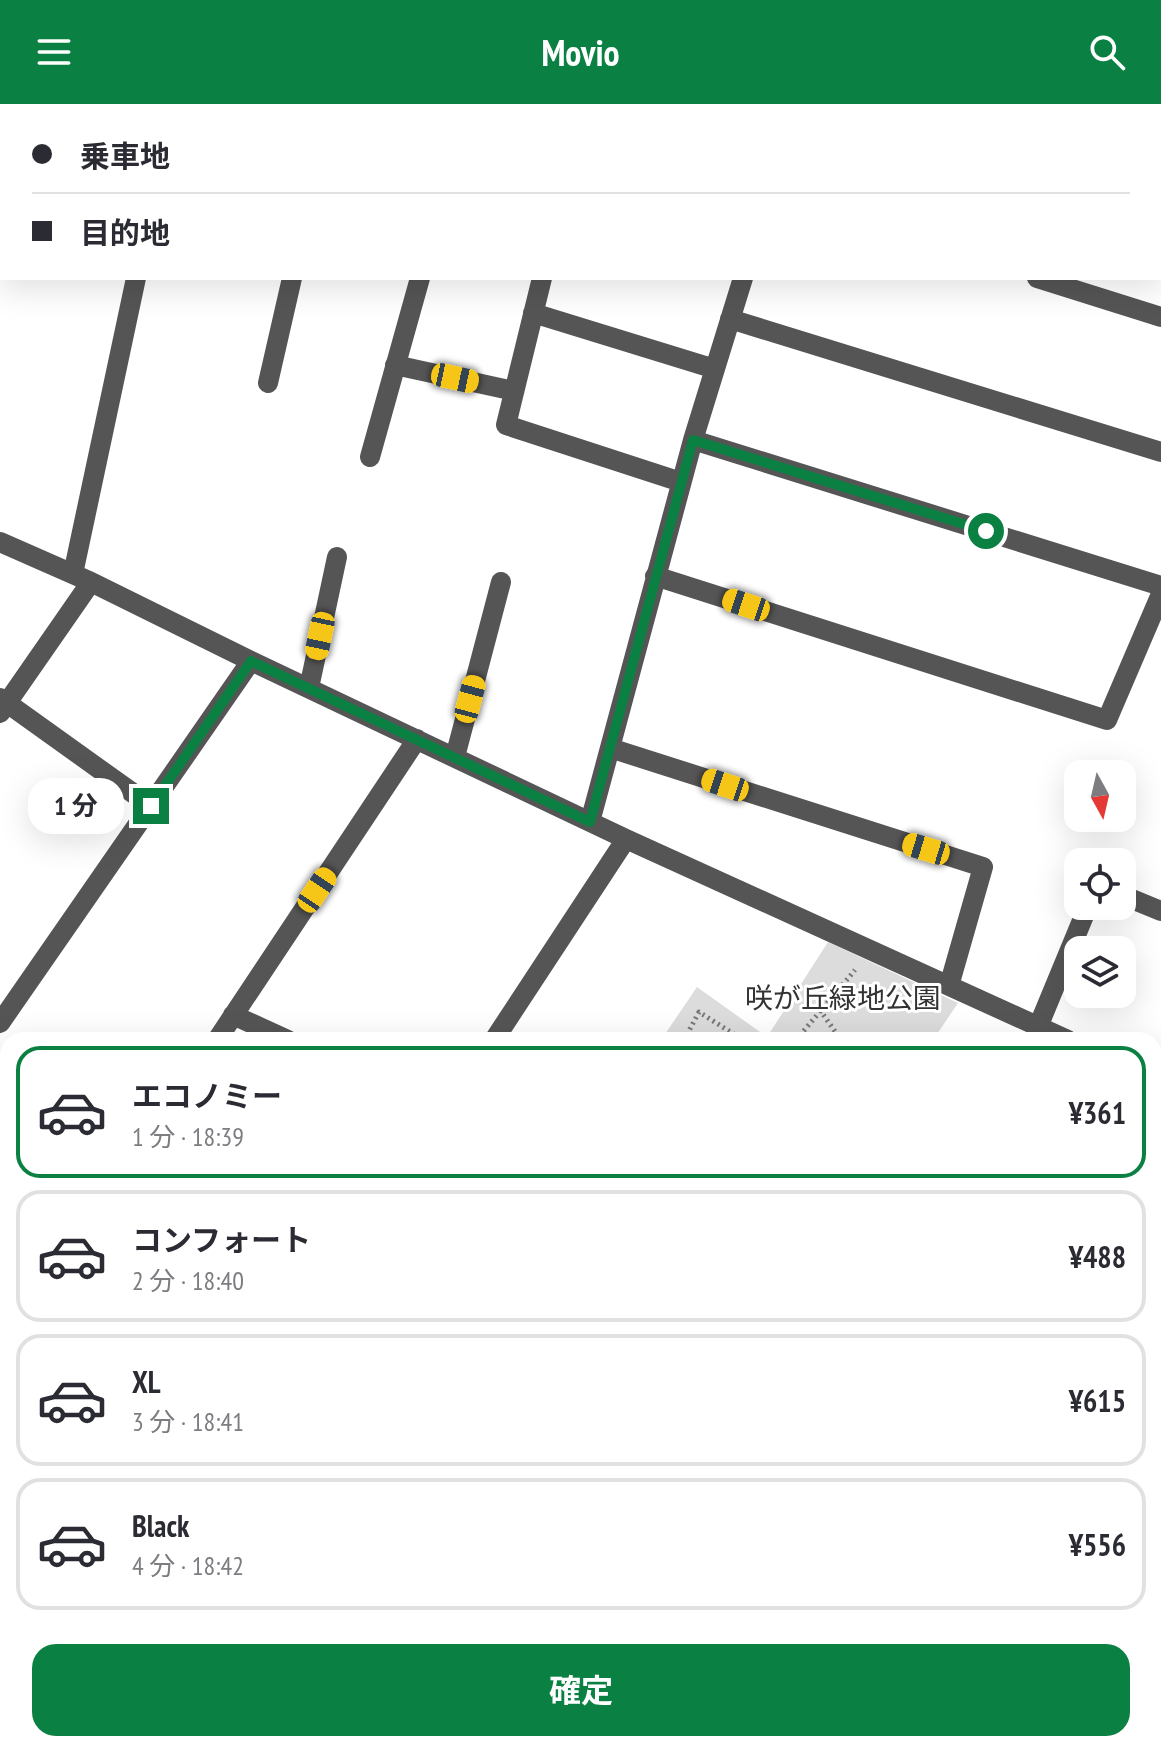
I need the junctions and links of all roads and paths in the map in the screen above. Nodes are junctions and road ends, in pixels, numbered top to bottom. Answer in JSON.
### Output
{"nodes":[{"id":1,"x":136,"y":280,"type":"edge"},
{"id":2,"x":292,"y":280,"type":"edge"},
{"id":3,"x":419,"y":280,"type":"edge"},
{"id":4,"x":541,"y":280,"type":"edge"},
{"id":5,"x":742,"y":280,"type":"edge"},
{"id":6,"x":1043,"y":280,"type":"edge"},
{"id":7,"x":533,"y":313,"type":"junction"},
{"id":8,"x":1161,"y":317,"type":"edge"},
{"id":9,"x":730,"y":319,"type":"junction"},
{"id":10,"x":395,"y":365,"type":"junction"},
{"id":11,"x":715,"y":369,"type":"junction"},
{"id":12,"x":268,"y":383,"type":"dead end"},
{"id":13,"x":514,"y":391,"type":"junction"},
{"id":14,"x":693,"y":440,"type":"junction"},
{"id":15,"x":1161,"y":452,"type":"edge"},
{"id":16,"x":370,"y":457,"type":"dead end"},
{"id":17,"x":681,"y":482,"type":"junction"},
{"id":18,"x":0,"y":542,"type":"edge"},
{"id":19,"x":337,"y":557,"type":"dead end"},
{"id":20,"x":655,"y":576,"type":"junction"},
{"id":21,"x":82,"y":578,"type":"junction"},
{"id":22,"x":501,"y":582,"type":"dead end"},
{"id":23,"x":1161,"y":586,"type":"edge"},
{"id":24,"x":1161,"y":594,"type":"edge"},
{"id":25,"x":251,"y":661,"type":"junction"},
{"id":26,"x":309,"y":688,"type":"junction"},
{"id":27,"x":2,"y":705,"type":"edge"},
{"id":28,"x":417,"y":739,"type":"junction"},
{"id":29,"x":610,"y":748,"type":"junction"},
{"id":30,"x":455,"y":757,"type":"junction"},
{"id":31,"x":151,"y":806,"type":"junction"},
{"id":32,"x":590,"y":822,"type":"junction"},
{"id":33,"x":626,"y":839,"type":"junction"},
{"id":34,"x":1136,"y":901,"type":"edge"},
{"id":35,"x":1161,"y":911,"type":"edge"},
{"id":36,"x":1082,"y":920,"type":"edge"},
{"id":37,"x":872,"y":951,"type":"junction"},
{"id":38,"x":949,"y":986,"type":"junction"},
{"id":39,"x":820,"y":1010,"type":"junction"},
{"id":40,"x":233,"y":1015,"type":"junction"},
{"id":41,"x":0,"y":1023,"type":"edge"},
{"id":42,"x":1038,"y":1027,"type":"junction"},
{"id":43,"x":222,"y":1032,"type":"edge"},
{"id":44,"x":270,"y":1032,"type":"edge"},
{"id":45,"x":499,"y":1032,"type":"edge"},
{"id":46,"x":688,"y":1032,"type":"edge"},
{"id":47,"x":730,"y":1032,"type":"edge"},
{"id":48,"x":802,"y":1032,"type":"edge"},
{"id":49,"x":835,"y":1032,"type":"edge"},
{"id":50,"x":1050,"y":1032,"type":"edge"}],
"edges":[{"from":1,"to":21,"type":"street"},
{"from":2,"to":12,"type":"street"},
{"from":3,"to":10,"type":"street"},
{"from":4,"to":7,"type":"street"},
{"from":5,"to":9,"type":"street"},
{"from":6,"to":8,"type":"street"},
{"from":7,"to":11,"type":"street"},
{"from":7,"to":13,"type":"street"},
{"from":9,"to":11,"type":"street"},
{"from":9,"to":15,"type":"street"},
{"from":10,"to":13,"type":"street"},
{"from":10,"to":16,"type":"street"},
{"from":11,"to":14,"type":"street"},
{"from":13,"to":17,"type":"street"},
{"from":14,"to":17,"type":"street"},
{"from":14,"to":23,"type":"street"},
{"from":17,"to":20,"type":"street"},
{"from":18,"to":21,"type":"street"},
{"from":19,"to":26,"type":"street"},
{"from":20,"to":24,"type":"street"},
{"from":20,"to":29,"type":"street"},
{"from":21,"to":25,"type":"street"},
{"from":21,"to":27,"type":"street"},
{"from":22,"to":30,"type":"street"},
{"from":25,"to":26,"type":"street"},
{"from":25,"to":31,"type":"street"},
{"from":26,"to":28,"type":"street"},
{"from":27,"to":31,"type":"street"},
{"from":28,"to":30,"type":"street"},
{"from":28,"to":40,"type":"street"},
{"from":29,"to":32,"type":"street"},
{"from":29,"to":38,"type":"street"},
{"from":30,"to":32,"type":"street"},
{"from":31,"to":41,"type":"street"},
{"from":32,"to":33,"type":"street"},
{"from":33,"to":37,"type":"street"},
{"from":33,"to":45,"type":"street"},
{"from":34,"to":35,"type":"street"},
{"from":36,"to":42,"type":"street"},
{"from":37,"to":38,"type":"street"},
{"from":37,"to":39,"type":"path"},
{"from":38,"to":42,"type":"street"},
{"from":39,"to":48,"type":"path"},
{"from":39,"to":49,"type":"path"},
{"from":40,"to":43,"type":"street"},
{"from":40,"to":44,"type":"street"},
{"from":42,"to":50,"type":"street"},
{"from":46,"to":47,"type":"path"}]}
